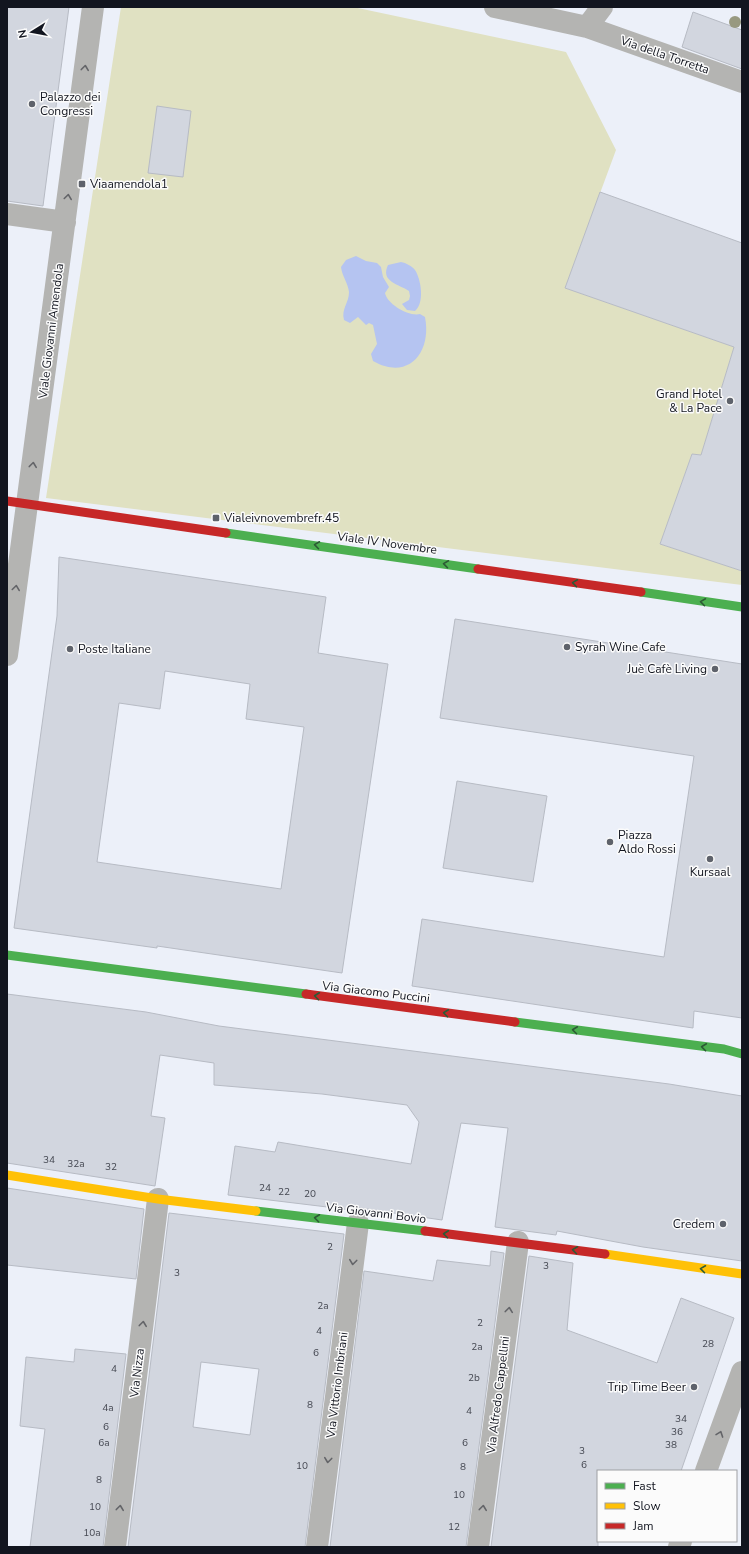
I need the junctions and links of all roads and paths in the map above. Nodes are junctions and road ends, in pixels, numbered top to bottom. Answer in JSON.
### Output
{"nodes":[{"id":1,"x":93,"y":7,"type":"edge"},
{"id":2,"x":495,"y":7,"type":"edge"},
{"id":3,"x":602,"y":7,"type":"edge"},
{"id":4,"x":588,"y":27,"type":"junction"},
{"id":5,"x":742,"y":82,"type":"edge"},
{"id":6,"x":7,"y":214,"type":"edge"},
{"id":7,"x":65,"y":222,"type":"junction"},
{"id":8,"x":7,"y":501,"type":"edge"},
{"id":9,"x":28,"y":504,"type":"junction"},
{"id":10,"x":742,"y":607,"type":"edge"},
{"id":11,"x":7,"y":655,"type":"edge"},
{"id":12,"x":7,"y":955,"type":"edge"},
{"id":13,"x":742,"y":1054,"type":"edge"},
{"id":14,"x":7,"y":1174,"type":"edge"},
{"id":15,"x":158,"y":1199,"type":"junction"},
{"id":16,"x":358,"y":1223,"type":"junction"},
{"id":17,"x":518,"y":1242,"type":"junction"},
{"id":18,"x":742,"y":1274,"type":"edge"},
{"id":19,"x":742,"y":1372,"type":"edge"},
{"id":20,"x":706,"y":1470,"type":"edge"},
{"id":21,"x":115,"y":1547,"type":"edge"},
{"id":22,"x":317,"y":1547,"type":"edge"},
{"id":23,"x":478,"y":1547,"type":"edge"}],
"edges":[{"from":7,"to":1,"type":"street","name":"Viale Giovanni Amendola","one_way":true},
{"from":2,"to":4,"type":"street","name":"Via della Torretta"},
{"from":3,"to":4,"type":"street"},
{"from":4,"to":5,"type":"street","name":"Via della Torretta"},
{"from":6,"to":7,"type":"street"},
{"from":9,"to":7,"type":"street","name":"Viale Giovanni Amendola","one_way":true},
{"from":8,"to":9,"type":"street","name":"Viale IV Novembre"},
{"from":10,"to":9,"type":"street","name":"Viale IV Novembre","one_way":true},
{"from":11,"to":9,"type":"street","name":"Viale Giovanni Amendola","one_way":true},
{"from":13,"to":12,"type":"street","name":"Via Giacomo Puccini","one_way":true},
{"from":14,"to":15,"type":"street","name":"Via Giovanni Bovio"},
{"from":16,"to":15,"type":"street","name":"Via Giovanni Bovio","one_way":true},
{"from":21,"to":15,"type":"street","name":"Via Nizza","one_way":true},
{"from":17,"to":16,"type":"street","name":"Via Giovanni Bovio","one_way":true},
{"from":16,"to":22,"type":"street","name":"Via Vittorio Imbriani","one_way":true},
{"from":18,"to":17,"type":"street","name":"Via Giovanni Bovio","one_way":true},
{"from":23,"to":17,"type":"street","name":"Via Alfredo Cappellini","one_way":true},
{"from":20,"to":19,"type":"street","one_way":true}]}
